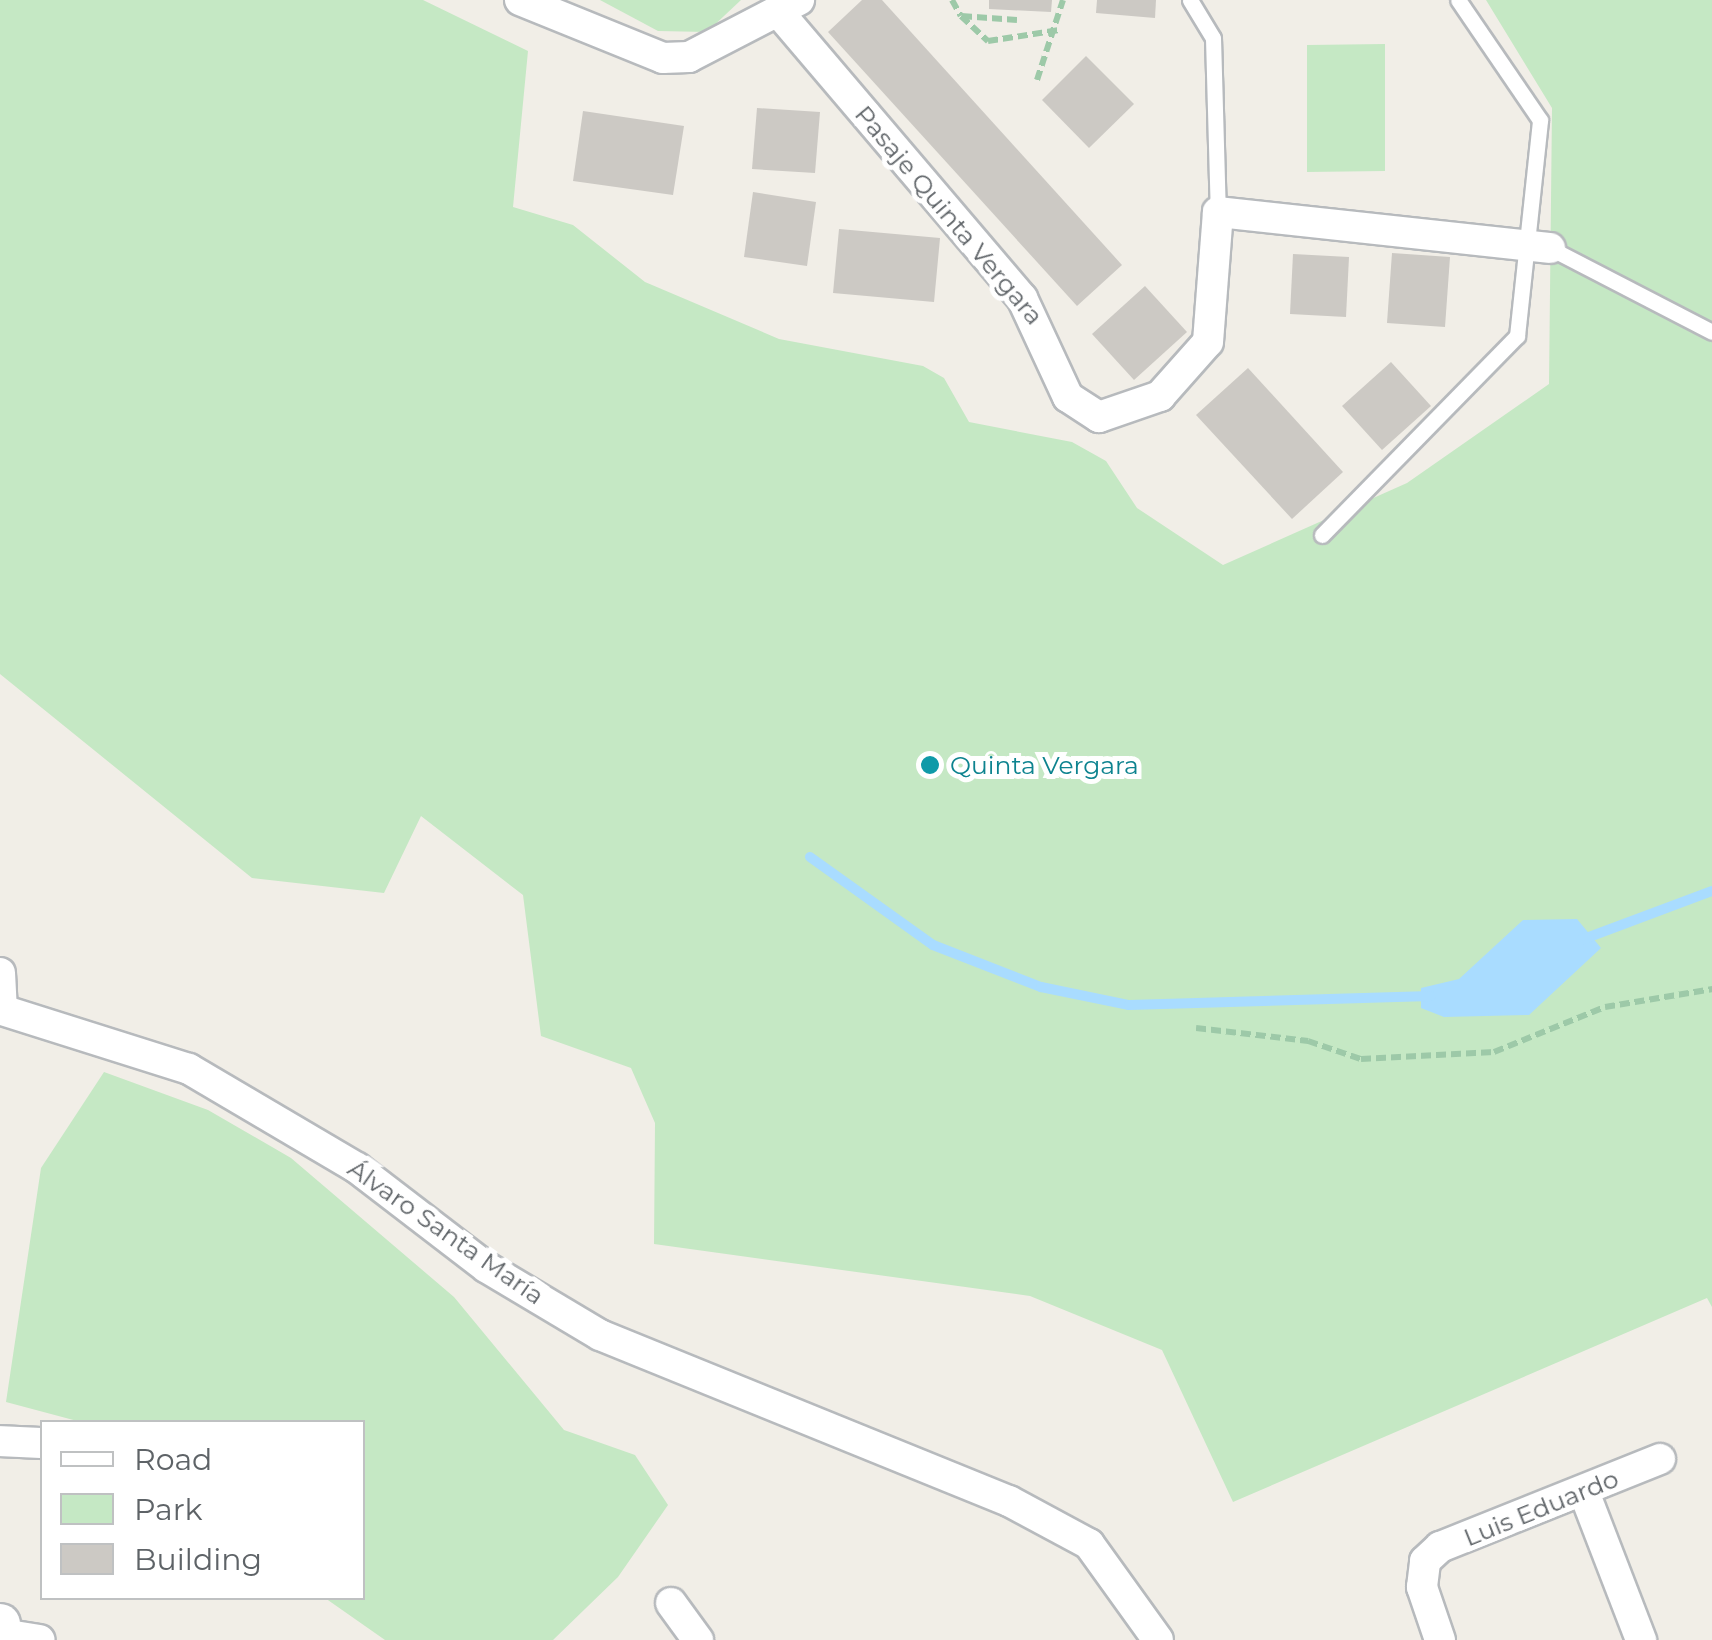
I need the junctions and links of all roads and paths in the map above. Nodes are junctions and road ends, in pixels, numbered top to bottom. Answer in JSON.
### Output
{"nodes":[{"id":1,"x":520,"y":0,"type":"edge"},
{"id":2,"x":952,"y":0,"type":"edge"},
{"id":3,"x":1063,"y":0,"type":"edge"},
{"id":4,"x":1190,"y":0,"type":"edge"},
{"id":5,"x":1458,"y":0,"type":"edge"},
{"id":6,"x":790,"y":7,"type":"edge"},
{"id":7,"x":961,"y":16,"type":"junction"},
{"id":8,"x":1017,"y":20,"type":"dead end"},
{"id":9,"x":1059,"y":30,"type":"junction"},
{"id":10,"x":1037,"y":80,"type":"dead end"},
{"id":11,"x":1218,"y":212,"type":"junction"},
{"id":12,"x":1537,"y":247,"type":"junction"},
{"id":13,"x":1712,"y":332,"type":"edge"},
{"id":14,"x":1322,"y":535,"type":"dead end"},
{"id":15,"x":0,"y":973,"type":"edge"},
{"id":16,"x":1712,"y":989,"type":"edge"},
{"id":17,"x":1,"y":1011,"type":"edge"},
{"id":18,"x":1196,"y":1028,"type":"dead end"},
{"id":19,"x":0,"y":1441,"type":"edge"},
{"id":20,"x":40,"y":1443,"type":"edge"},
{"id":21,"x":1660,"y":1460,"type":"dead end"},
{"id":22,"x":1584,"y":1492,"type":"junction"},
{"id":23,"x":672,"y":1603,"type":"dead end"},
{"id":24,"x":698,"y":1640,"type":"edge"},
{"id":25,"x":1158,"y":1640,"type":"edge"},
{"id":26,"x":1440,"y":1640,"type":"edge"},
{"id":27,"x":1641,"y":1640,"type":"edge"}],
"edges":[{"from":1,"to":6,"type":"street"},
{"from":2,"to":7,"type":"path"},
{"from":3,"to":9,"type":"path"},
{"from":4,"to":11,"type":"lane"},
{"from":5,"to":12,"type":"lane"},
{"from":6,"to":11,"type":"street","name":"Pasaje Quinta Vergara"},
{"from":7,"to":8,"type":"path"},
{"from":7,"to":9,"type":"path"},
{"from":9,"to":10,"type":"path"},
{"from":11,"to":12,"type":"street"},
{"from":12,"to":13,"type":"lane"},
{"from":12,"to":14,"type":"lane"},
{"from":15,"to":17,"type":"street","name":"Álvaro Santa María"},
{"from":16,"to":18,"type":"path"},
{"from":17,"to":25,"type":"street","name":"Álvaro Santa María"},
{"from":19,"to":20,"type":"street"},
{"from":21,"to":22,"type":"street","name":"Luis Eduardo"},
{"from":22,"to":26,"type":"street","name":"Luis Eduardo"},
{"from":22,"to":27,"type":"street"},
{"from":23,"to":24,"type":"street"}]}
